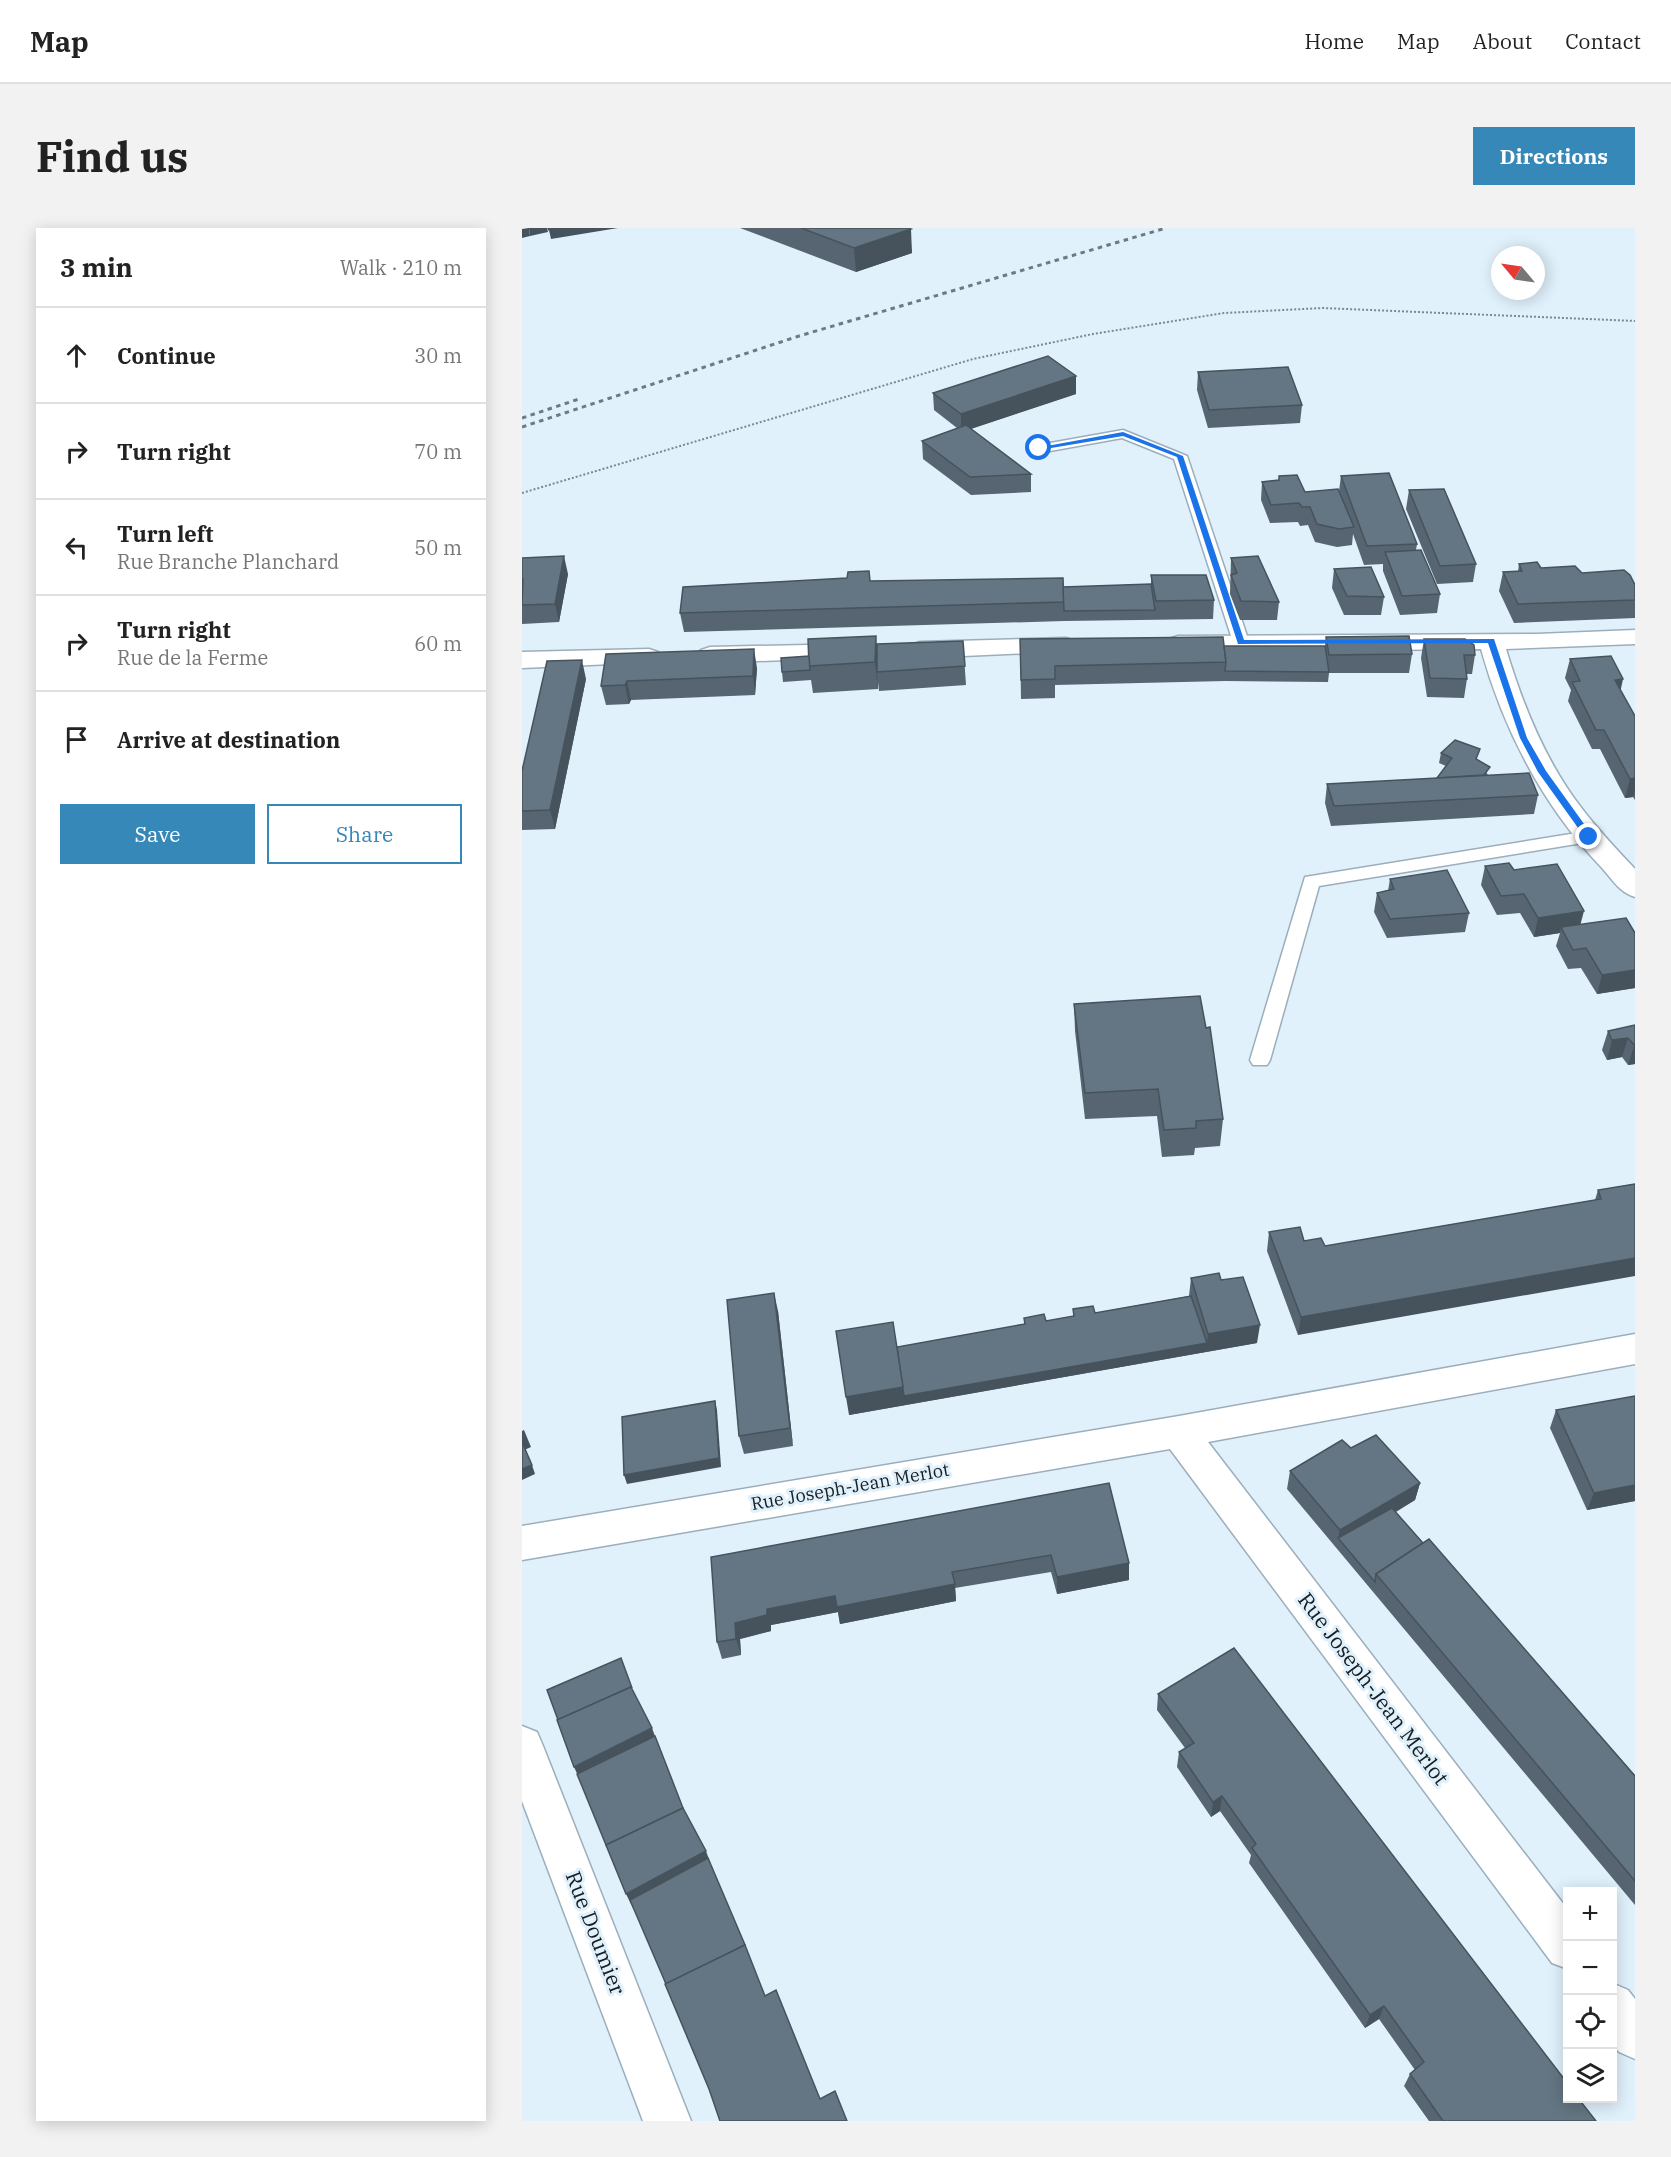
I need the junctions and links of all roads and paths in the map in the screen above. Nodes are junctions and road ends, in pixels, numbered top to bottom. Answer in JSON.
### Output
{"nodes":[{"id":1,"x":1635,"y":321,"type":"edge"},
{"id":2,"x":1039,"y":448,"type":"dead end"},
{"id":3,"x":522,"y":493,"type":"edge"},
{"id":4,"x":1635,"y":637,"type":"edge"},
{"id":5,"x":1491,"y":640,"type":"junction"},
{"id":6,"x":1241,"y":642,"type":"junction"},
{"id":7,"x":1157,"y":644,"type":"edge"},
{"id":8,"x":1085,"y":646,"type":"edge"},
{"id":9,"x":522,"y":660,"type":"edge"},
{"id":10,"x":1589,"y":837,"type":"junction"},
{"id":11,"x":1630,"y":875,"type":"edge"},
{"id":12,"x":1260,"y":1060,"type":"dead end"},
{"id":13,"x":1635,"y":1349,"type":"edge"},
{"id":14,"x":1179,"y":1432,"type":"junction"},
{"id":15,"x":522,"y":1543,"type":"edge"},
{"id":16,"x":522,"y":1746,"type":"edge"},
{"id":17,"x":1563,"y":1941,"type":"edge"},
{"id":18,"x":1617,"y":2013,"type":"edge"},
{"id":19,"x":1635,"y":2036,"type":"edge"},
{"id":20,"x":667,"y":2121,"type":"edge"}],
"edges":[{"from":1,"to":3,"type":"path"},
{"from":2,"to":6,"type":"lane"},
{"from":4,"to":5,"type":"street"},
{"from":5,"to":6,"type":"street"},
{"from":5,"to":10,"type":"street"},
{"from":6,"to":7,"type":"street"},
{"from":8,"to":9,"type":"street"},
{"from":10,"to":11,"type":"street"},
{"from":10,"to":12,"type":"lane"},
{"from":13,"to":14,"type":"street","name":"Rue Joseph-Jean Merlot"},
{"from":14,"to":15,"type":"street","name":"Rue Joseph-Jean Merlot"},
{"from":14,"to":17,"type":"street","name":"Rue Joseph-Jean Merlot"},
{"from":16,"to":20,"type":"street","name":"Rue Doumier"},
{"from":18,"to":19,"type":"street"}]}
